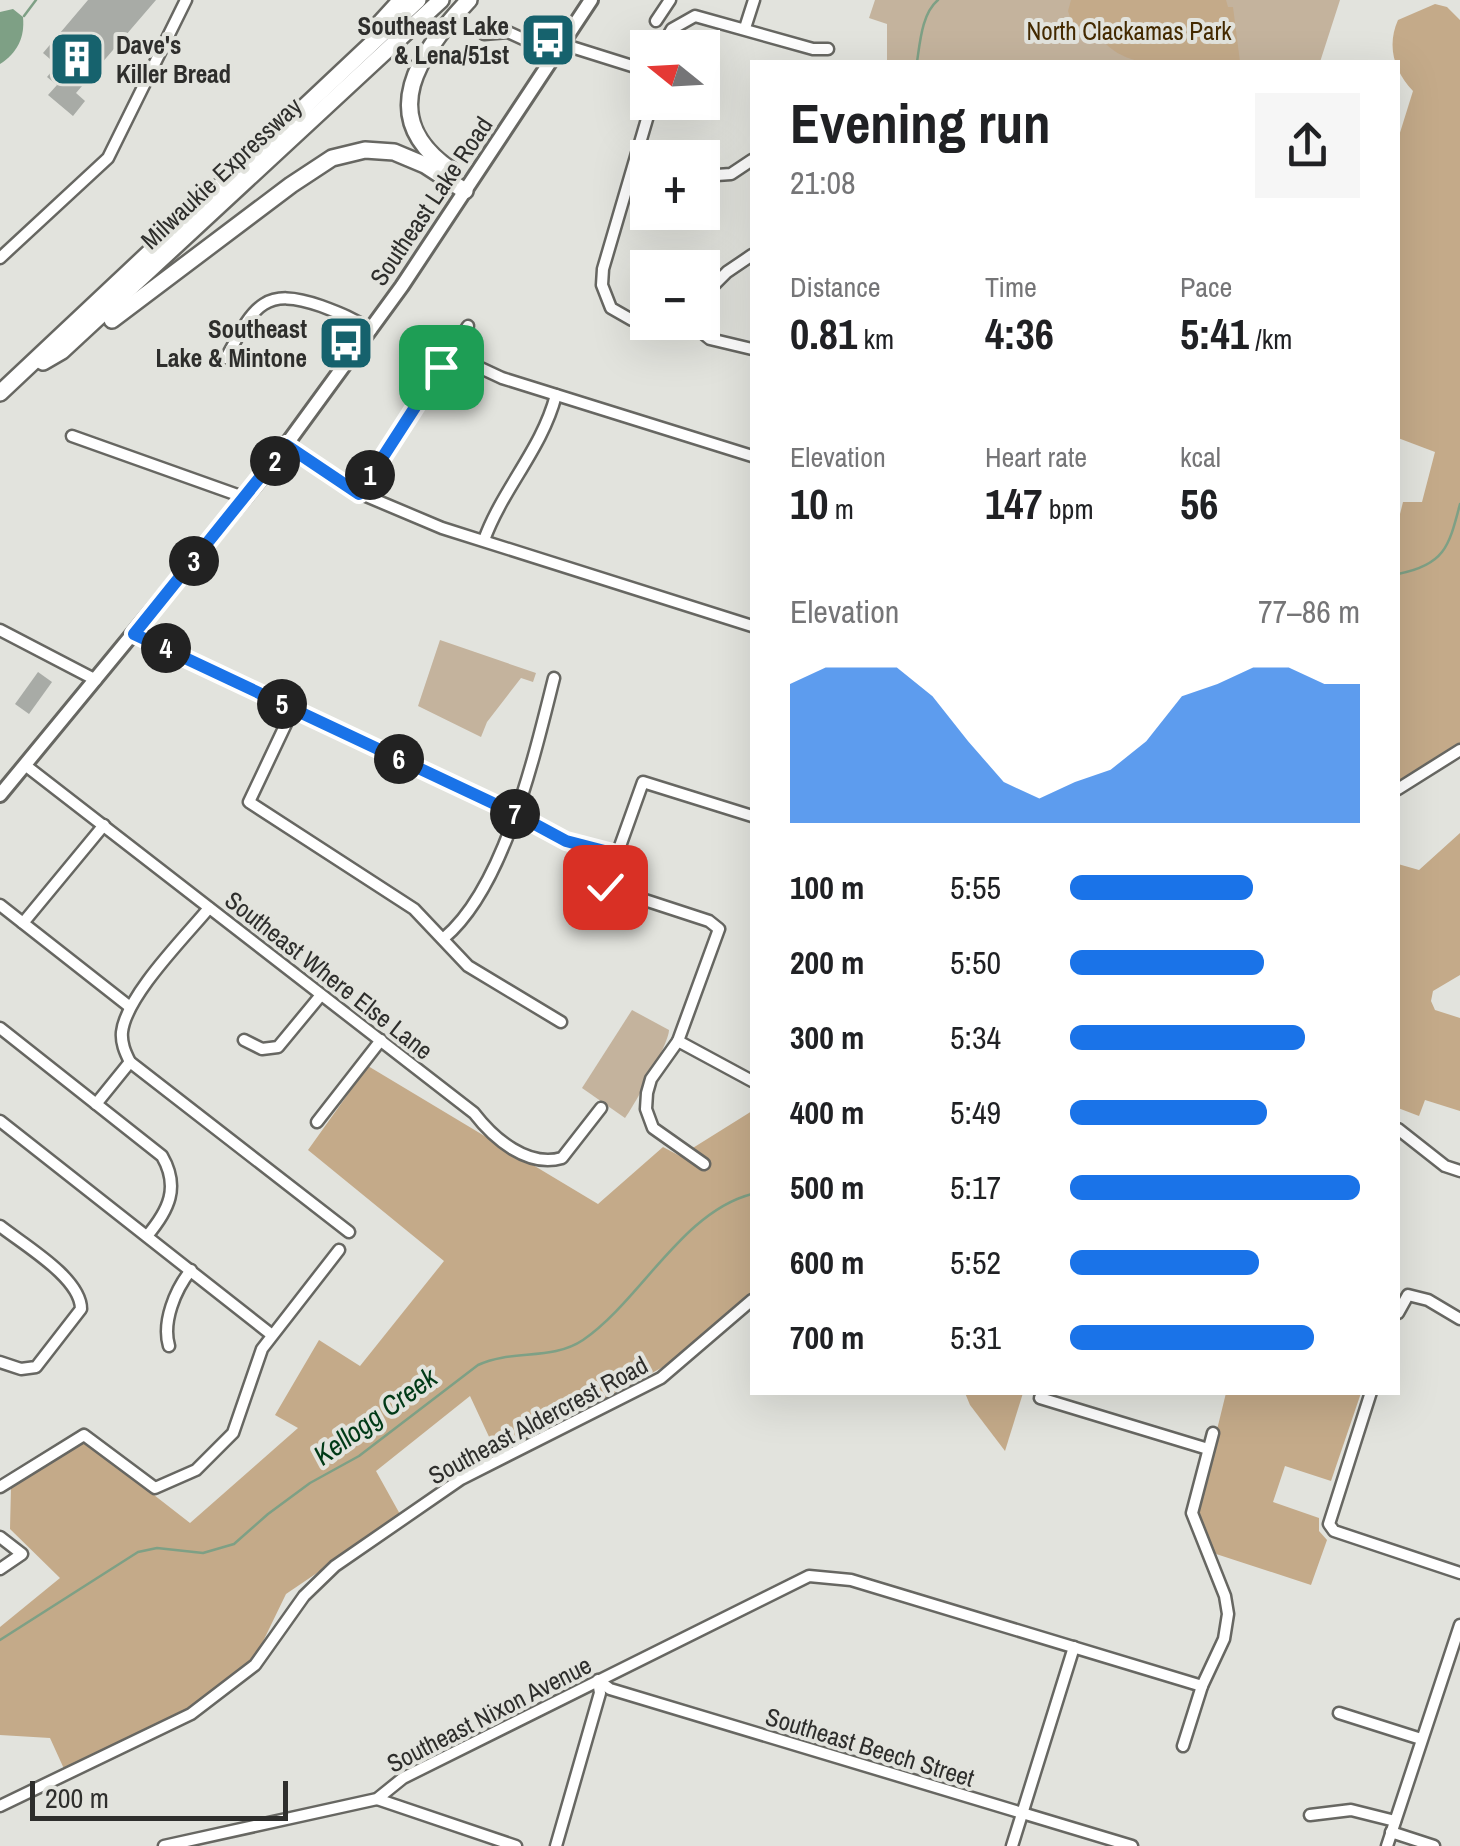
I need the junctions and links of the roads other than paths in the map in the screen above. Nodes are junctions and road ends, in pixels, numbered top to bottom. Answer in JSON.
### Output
{"nodes":[{"id":1,"x":186,"y":0,"type":"edge"},
{"id":2,"x":401,"y":0,"type":"edge"},
{"id":3,"x":418,"y":0,"type":"edge"},
{"id":4,"x":440,"y":0,"type":"edge"},
{"id":5,"x":469,"y":0,"type":"edge"},
{"id":6,"x":591,"y":0,"type":"edge"},
{"id":7,"x":670,"y":0,"type":"edge"},
{"id":8,"x":754,"y":0,"type":"edge"},
{"id":9,"x":656,"y":21,"type":"dead end"},
{"id":10,"x":745,"y":28,"type":"junction"},
{"id":11,"x":671,"y":30,"type":"edge"},
{"id":12,"x":484,"y":34,"type":"dead end"},
{"id":13,"x":559,"y":49,"type":"junction"},
{"id":14,"x":828,"y":49,"type":"dead end"},
{"id":15,"x":630,"y":67,"type":"edge"},
{"id":16,"x":317,"y":95,"type":"junction"},
{"id":17,"x":750,"y":161,"type":"edge"},
{"id":18,"x":630,"y":174,"type":"edge"},
{"id":19,"x":720,"y":175,"type":"edge"},
{"id":20,"x":468,"y":187,"type":"junction"},
{"id":21,"x":750,"y":256,"type":"edge"},
{"id":22,"x":0,"y":258,"type":"edge"},
{"id":23,"x":720,"y":278,"type":"edge"},
{"id":24,"x":630,"y":318,"type":"edge"},
{"id":25,"x":468,"y":326,"type":"dead end"},
{"id":26,"x":371,"y":330,"type":"junction"},
{"id":27,"x":710,"y":340,"type":"edge"},
{"id":28,"x":454,"y":348,"type":"junction"},
{"id":29,"x":750,"y":349,"type":"edge"},
{"id":30,"x":62,"y":352,"type":"junction"},
{"id":31,"x":226,"y":358,"type":"dead end"},
{"id":32,"x":26,"y":372,"type":"junction"},
{"id":33,"x":0,"y":393,"type":"edge"},
{"id":34,"x":556,"y":395,"type":"junction"},
{"id":35,"x":72,"y":436,"type":"dead end"},
{"id":36,"x":286,"y":445,"type":"junction"},
{"id":37,"x":750,"y":455,"type":"edge"},
{"id":38,"x":359,"y":494,"type":"junction"},
{"id":39,"x":246,"y":498,"type":"junction"},
{"id":40,"x":484,"y":540,"type":"junction"},
{"id":41,"x":750,"y":625,"type":"edge"},
{"id":42,"x":0,"y":630,"type":"edge"},
{"id":43,"x":134,"y":634,"type":"junction"},
{"id":44,"x":554,"y":678,"type":"dead end"},
{"id":45,"x":96,"y":680,"type":"junction"},
{"id":46,"x":293,"y":709,"type":"junction"},
{"id":47,"x":1460,"y":750,"type":"edge"},
{"id":48,"x":25,"y":765,"type":"junction"},
{"id":49,"x":1400,"y":788,"type":"edge"},
{"id":50,"x":0,"y":795,"type":"edge"},
{"id":51,"x":516,"y":814,"type":"junction"},
{"id":52,"x":750,"y":815,"type":"edge"},
{"id":53,"x":104,"y":825,"type":"junction"},
{"id":54,"x":616,"y":854,"type":"junction"},
{"id":55,"x":605,"y":887,"type":"junction"},
{"id":56,"x":0,"y":904,"type":"edge"},
{"id":57,"x":208,"y":908,"type":"junction"},
{"id":58,"x":595,"y":916,"type":"dead end"},
{"id":59,"x":23,"y":923,"type":"junction"},
{"id":60,"x":444,"y":938,"type":"junction"},
{"id":61,"x":321,"y":995,"type":"junction"},
{"id":62,"x":130,"y":1007,"type":"junction"},
{"id":63,"x":560,"y":1022,"type":"dead end"},
{"id":64,"x":0,"y":1028,"type":"edge"},
{"id":65,"x":244,"y":1040,"type":"dead end"},
{"id":66,"x":381,"y":1040,"type":"junction"},
{"id":67,"x":678,"y":1041,"type":"junction"},
{"id":68,"x":130,"y":1062,"type":"junction"},
{"id":69,"x":750,"y":1081,"type":"edge"},
{"id":70,"x":96,"y":1104,"type":"junction"},
{"id":71,"x":601,"y":1108,"type":"dead end"},
{"id":72,"x":0,"y":1121,"type":"edge"},
{"id":73,"x":318,"y":1122,"type":"dead end"},
{"id":74,"x":1400,"y":1131,"type":"edge"},
{"id":75,"x":704,"y":1164,"type":"dead end"},
{"id":76,"x":1460,"y":1171,"type":"edge"},
{"id":77,"x":0,"y":1226,"type":"edge"},
{"id":78,"x":349,"y":1232,"type":"dead end"},
{"id":79,"x":148,"y":1236,"type":"junction"},
{"id":80,"x":340,"y":1250,"type":"dead end"},
{"id":81,"x":191,"y":1270,"type":"junction"},
{"id":82,"x":750,"y":1302,"type":"edge"},
{"id":83,"x":1400,"y":1309,"type":"edge"},
{"id":84,"x":1460,"y":1320,"type":"edge"},
{"id":85,"x":272,"y":1335,"type":"junction"},
{"id":86,"x":169,"y":1346,"type":"dead end"},
{"id":87,"x":0,"y":1362,"type":"edge"},
{"id":88,"x":1370,"y":1395,"type":"edge"},
{"id":89,"x":1040,"y":1398,"type":"dead end"},
{"id":90,"x":1212,"y":1433,"type":"dead end"},
{"id":91,"x":1208,"y":1449,"type":"junction"},
{"id":92,"x":0,"y":1487,"type":"edge"},
{"id":93,"x":0,"y":1537,"type":"edge"},
{"id":94,"x":0,"y":1569,"type":"edge"},
{"id":95,"x":1460,"y":1573,"type":"edge"},
{"id":96,"x":1460,"y":1628,"type":"edge"},
{"id":97,"x":1074,"y":1648,"type":"junction"},
{"id":98,"x":598,"y":1680,"type":"junction"},
{"id":99,"x":1202,"y":1686,"type":"junction"},
{"id":100,"x":1339,"y":1712,"type":"dead end"},
{"id":101,"x":1422,"y":1739,"type":"junction"},
{"id":102,"x":1182,"y":1746,"type":"dead end"},
{"id":103,"x":376,"y":1799,"type":"junction"},
{"id":104,"x":0,"y":1806,"type":"edge"},
{"id":105,"x":1022,"y":1813,"type":"junction"},
{"id":106,"x":1310,"y":1814,"type":"dead end"},
{"id":107,"x":1393,"y":1827,"type":"junction"},
{"id":108,"x":164,"y":1846,"type":"edge"},
{"id":109,"x":516,"y":1846,"type":"edge"},
{"id":110,"x":556,"y":1846,"type":"edge"},
{"id":111,"x":1012,"y":1846,"type":"edge"},
{"id":112,"x":1132,"y":1846,"type":"edge"},
{"id":113,"x":1387,"y":1846,"type":"edge"},
{"id":114,"x":1434,"y":1846,"type":"edge"}],
"edges":[{"from":1,"to":22,"type":"street"},
{"from":2,"to":16,"type":"highway"},
{"from":3,"to":16,"type":"highway","name":"Milwaukie Expressway"},
{"from":4,"to":30,"type":"highway","name":"Milwaukie Expressway"},
{"from":5,"to":20,"type":"highway"},
{"from":6,"to":13,"type":"main road","name":"Southeast Lake Road"},
{"from":7,"to":9,"type":"street"},
{"from":8,"to":10,"type":"street"},
{"from":10,"to":11,"type":"street"},
{"from":10,"to":14,"type":"street"},
{"from":12,"to":13,"type":"street"},
{"from":13,"to":15,"type":"street"},
{"from":13,"to":20,"type":"main road","name":"Southeast Lake Road"},
{"from":16,"to":32,"type":"highway","name":"Milwaukie Expressway"},
{"from":17,"to":19,"type":"street"},
{"from":18,"to":24,"type":"street"},
{"from":20,"to":26,"type":"main road","name":"Southeast Lake Road"},
{"from":20,"to":30,"type":"highway"},
{"from":21,"to":23,"type":"street"},
{"from":25,"to":28,"type":"street"},
{"from":26,"to":31,"type":"street"},
{"from":26,"to":36,"type":"main road","name":"Southeast Lake Road"},
{"from":27,"to":29,"type":"street"},
{"from":28,"to":34,"type":"street"},
{"from":28,"to":38,"type":"street"},
{"from":30,"to":32,"type":"highway","name":"Milwaukie Expressway"},
{"from":32,"to":33,"type":"highway","name":"Milwaukie Expressway"},
{"from":34,"to":37,"type":"street"},
{"from":34,"to":40,"type":"street"},
{"from":35,"to":39,"type":"street"},
{"from":36,"to":38,"type":"street"},
{"from":36,"to":39,"type":"main road","name":"Southeast Lake Road"},
{"from":38,"to":40,"type":"street"},
{"from":39,"to":43,"type":"main road","name":"Southeast Lake Road"},
{"from":40,"to":41,"type":"street"},
{"from":42,"to":45,"type":"street"},
{"from":43,"to":45,"type":"main road","name":"Southeast Lake Road"},
{"from":43,"to":46,"type":"street"},
{"from":44,"to":51,"type":"street"},
{"from":45,"to":48,"type":"main road","name":"Southeast Lake Road"},
{"from":46,"to":51,"type":"street"},
{"from":46,"to":60,"type":"street"},
{"from":47,"to":49,"type":"street"},
{"from":48,"to":50,"type":"main road","name":"Southeast Lake Road"},
{"from":48,"to":53,"type":"street","name":"Southeast Where Else Lane"},
{"from":51,"to":54,"type":"street"},
{"from":51,"to":60,"type":"street"},
{"from":52,"to":54,"type":"street"},
{"from":53,"to":57,"type":"street","name":"Southeast Where Else Lane"},
{"from":53,"to":59,"type":"street"},
{"from":54,"to":55,"type":"street"},
{"from":55,"to":58,"type":"street"},
{"from":55,"to":67,"type":"street"},
{"from":56,"to":59,"type":"street"},
{"from":57,"to":61,"type":"street","name":"Southeast Where Else Lane"},
{"from":57,"to":62,"type":"street"},
{"from":59,"to":62,"type":"street"},
{"from":60,"to":63,"type":"street"},
{"from":61,"to":65,"type":"street"},
{"from":61,"to":66,"type":"street","name":"Southeast Where Else Lane"},
{"from":62,"to":68,"type":"street"},
{"from":64,"to":70,"type":"street"},
{"from":66,"to":71,"type":"street","name":"Southeast Where Else Lane"},
{"from":66,"to":73,"type":"street"},
{"from":67,"to":69,"type":"street"},
{"from":67,"to":75,"type":"street"},
{"from":68,"to":70,"type":"street"},
{"from":68,"to":78,"type":"street"},
{"from":70,"to":79,"type":"street"},
{"from":72,"to":79,"type":"street"},
{"from":74,"to":76,"type":"street"},
{"from":77,"to":87,"type":"street"},
{"from":79,"to":81,"type":"street"},
{"from":80,"to":85,"type":"street"},
{"from":81,"to":85,"type":"street"},
{"from":81,"to":86,"type":"street"},
{"from":82,"to":104,"type":"street","name":"Southeast Aldercrest Road"},
{"from":83,"to":84,"type":"street"},
{"from":85,"to":92,"type":"street"},
{"from":88,"to":95,"type":"street"},
{"from":89,"to":91,"type":"street"},
{"from":90,"to":91,"type":"street"},
{"from":91,"to":99,"type":"street"},
{"from":93,"to":94,"type":"street"},
{"from":96,"to":101,"type":"street"},
{"from":97,"to":98,"type":"street","name":"Southeast Nixon Avenue"},
{"from":97,"to":99,"type":"street"},
{"from":97,"to":105,"type":"street"},
{"from":98,"to":103,"type":"street","name":"Southeast Nixon Avenue"},
{"from":98,"to":105,"type":"street","name":"Southeast Beech Street"},
{"from":98,"to":110,"type":"street"},
{"from":99,"to":102,"type":"street"},
{"from":100,"to":101,"type":"street"},
{"from":101,"to":107,"type":"street"},
{"from":103,"to":108,"type":"street","name":"Southeast Nixon Avenue"},
{"from":103,"to":109,"type":"street"},
{"from":105,"to":111,"type":"street"},
{"from":105,"to":112,"type":"street","name":"Southeast Beech Street"},
{"from":106,"to":107,"type":"street"},
{"from":107,"to":113,"type":"street"},
{"from":107,"to":114,"type":"street"}]}
